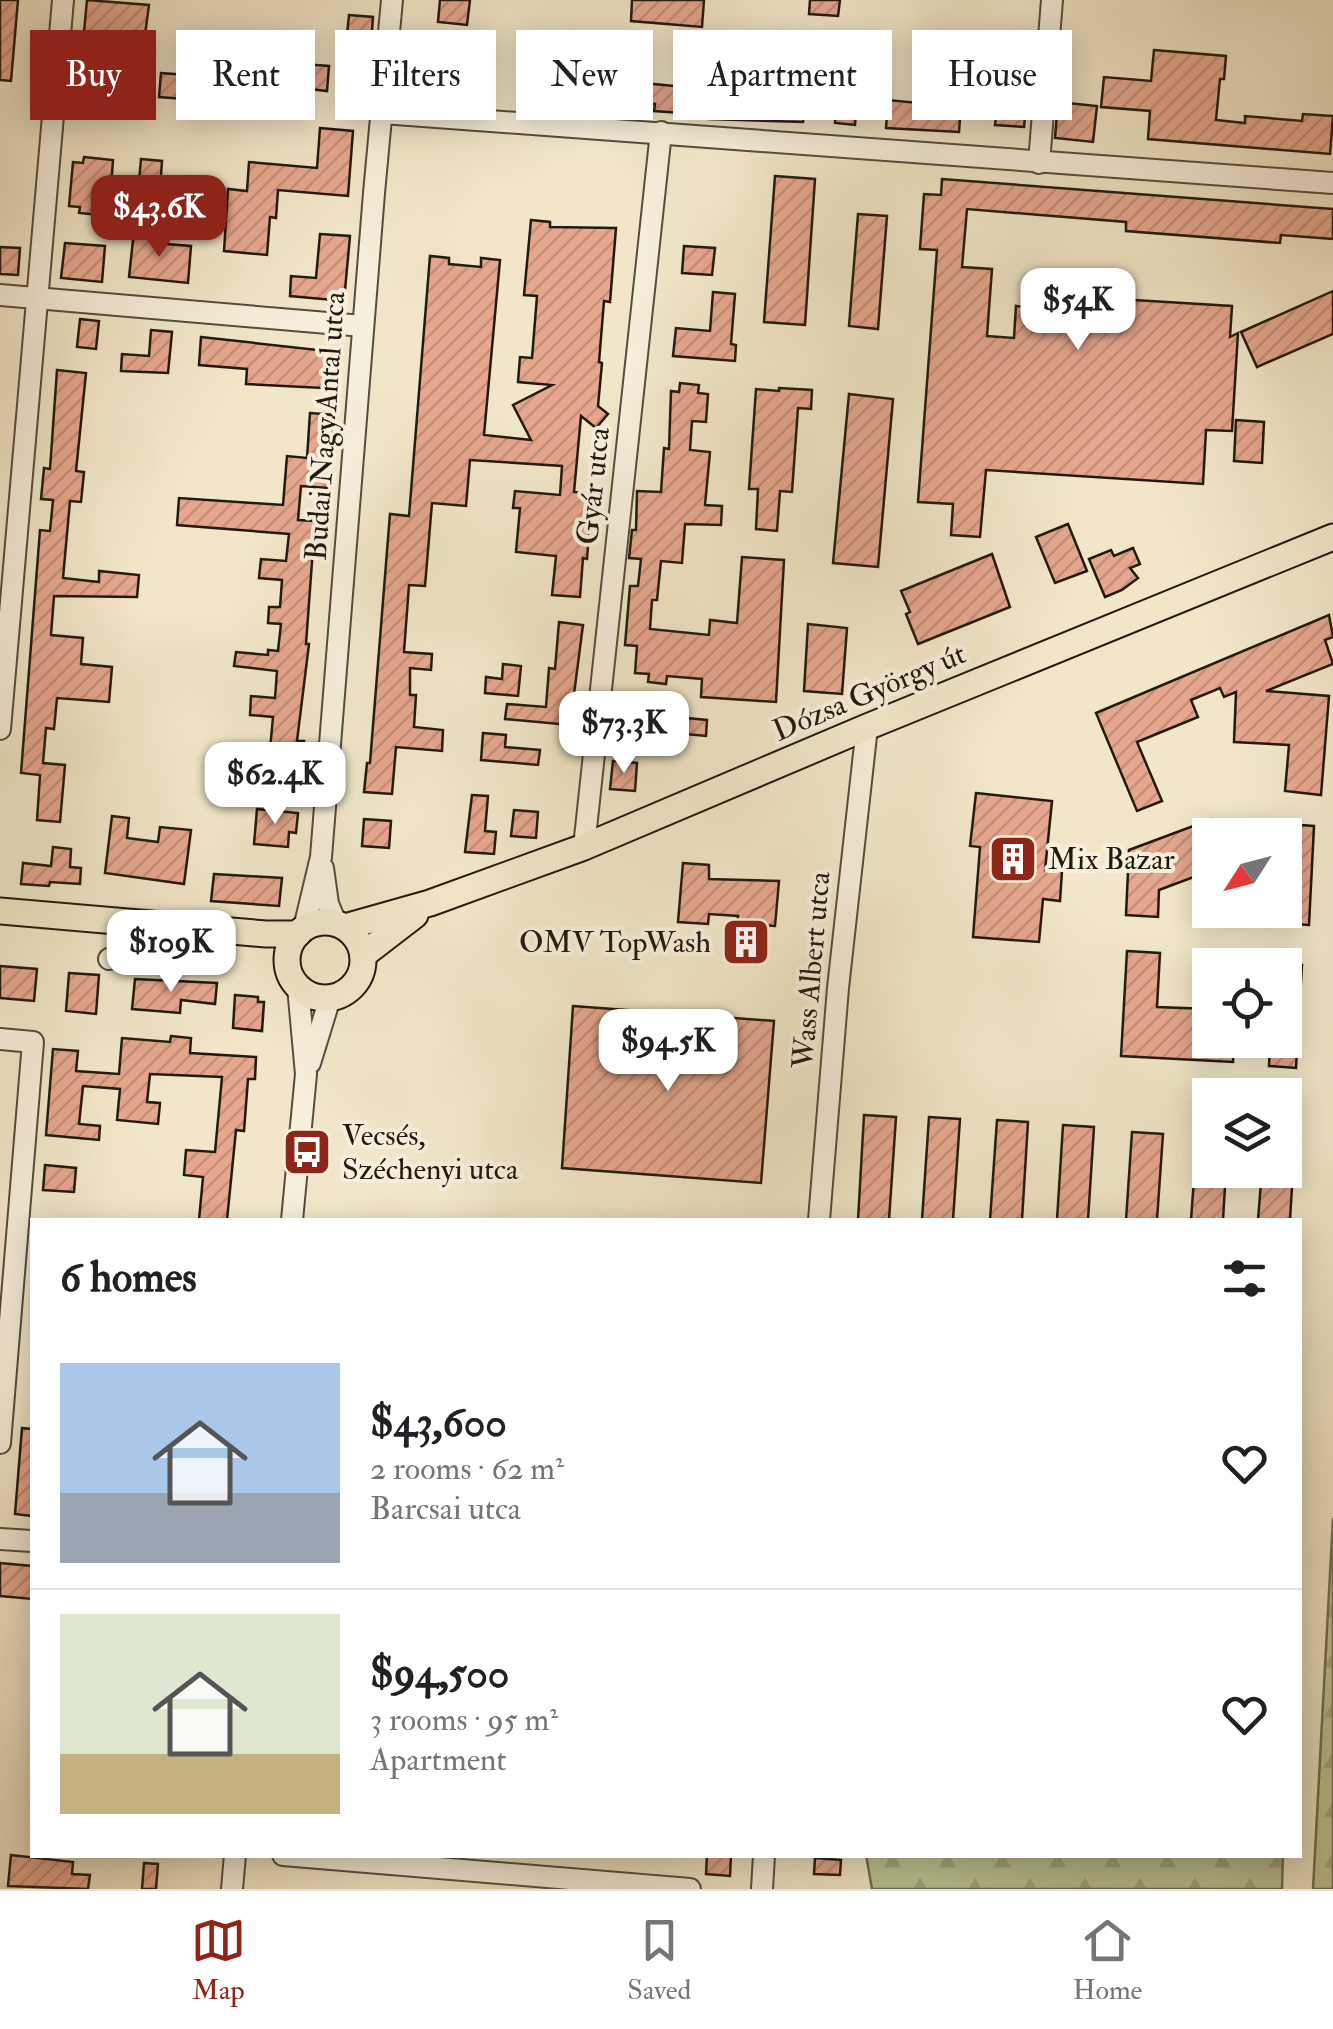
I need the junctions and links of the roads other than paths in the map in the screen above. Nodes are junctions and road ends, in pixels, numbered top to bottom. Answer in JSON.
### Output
{"nodes":[{"id":1,"x":63,"y":0,"type":"edge"},
{"id":2,"x":392,"y":0,"type":"edge"},
{"id":3,"x":1052,"y":0,"type":"edge"},
{"id":4,"x":389,"y":30,"type":"edge"},
{"id":5,"x":381,"y":120,"type":"edge"},
{"id":6,"x":485,"y":120,"type":"edge"},
{"id":7,"x":661,"y":132,"type":"junction"},
{"id":8,"x":1039,"y":163,"type":"junction"},
{"id":9,"x":1333,"y":182,"type":"edge"},
{"id":10,"x":0,"y":295,"type":"edge"},
{"id":11,"x":38,"y":298,"type":"junction"},
{"id":12,"x":363,"y":326,"type":"junction"},
{"id":13,"x":1333,"y":537,"type":"edge"},
{"id":14,"x":866,"y":727,"type":"junction"},
{"id":15,"x":0,"y":728,"type":"edge"},
{"id":16,"x":584,"y":847,"type":"junction"},
{"id":17,"x":322,"y":857,"type":"junction"},
{"id":18,"x":430,"y":904,"type":"junction"},
{"id":19,"x":0,"y":911,"type":"edge"},
{"id":20,"x":340,"y":925,"type":"junction"},
{"id":21,"x":205,"y":926,"type":"junction"},
{"id":22,"x":301,"y":931,"type":"junction"},
{"id":23,"x":363,"y":955,"type":"junction"},
{"id":24,"x":109,"y":960,"type":"dead end"},
{"id":25,"x":292,"y":976,"type":"junction"},
{"id":26,"x":330,"y":998,"type":"junction"},
{"id":27,"x":0,"y":1039,"type":"edge"},
{"id":28,"x":306,"y":1074,"type":"junction"},
{"id":29,"x":292,"y":1218,"type":"edge"},
{"id":30,"x":819,"y":1218,"type":"edge"},
{"id":31,"x":0,"y":1443,"type":"edge"},
{"id":32,"x":0,"y":1539,"type":"edge"},
{"id":33,"x":30,"y":1541,"type":"edge"},
{"id":34,"x":235,"y":1858,"type":"edge"},
{"id":35,"x":319,"y":1858,"type":"edge"},
{"id":36,"x":764,"y":1858,"type":"edge"},
{"id":37,"x":232,"y":1889,"type":"edge"},
{"id":38,"x":690,"y":1889,"type":"edge"},
{"id":39,"x":762,"y":1889,"type":"edge"}],
"edges":[{"from":1,"to":11,"type":"street"},
{"from":2,"to":4,"type":"street","name":"Budai Nagy Antal utca"},
{"from":3,"to":8,"type":"street"},
{"from":5,"to":12,"type":"street","name":"Budai Nagy Antal utca"},
{"from":6,"to":7,"type":"street"},
{"from":7,"to":8,"type":"street"},
{"from":7,"to":16,"type":"street","name":"Gyár utca"},
{"from":8,"to":9,"type":"street"},
{"from":10,"to":11,"type":"street"},
{"from":11,"to":12,"type":"street"},
{"from":11,"to":15,"type":"street"},
{"from":12,"to":17,"type":"street","name":"Budai Nagy Antal utca"},
{"from":13,"to":14,"type":"main road","name":"Dózsa György út"},
{"from":14,"to":16,"type":"main road","name":"Dózsa György út"},
{"from":14,"to":30,"type":"street","name":"Wass Albert utca"},
{"from":16,"to":18,"type":"main road","name":"Dózsa György út"},
{"from":17,"to":20,"type":"street","name":"Budai Nagy Antal utca"},
{"from":17,"to":22,"type":"street","name":"Budai Nagy Antal utca"},
{"from":18,"to":20,"type":"main road","name":"Dózsa György út"},
{"from":18,"to":23,"type":"main road","name":"Dózsa György út"},
{"from":19,"to":21,"type":"main road"},
{"from":20,"to":22,"type":"main road"},
{"from":20,"to":23,"type":"main road"},
{"from":21,"to":22,"type":"main road"},
{"from":21,"to":24,"type":"street"},
{"from":21,"to":25,"type":"main road"},
{"from":22,"to":25,"type":"main road"},
{"from":23,"to":26,"type":"main road"},
{"from":25,"to":26,"type":"main road"},
{"from":25,"to":28,"type":"street"},
{"from":26,"to":28,"type":"street"},
{"from":27,"to":31,"type":"street"},
{"from":28,"to":29,"type":"street"},
{"from":32,"to":33,"type":"street"},
{"from":34,"to":37,"type":"street"},
{"from":35,"to":38,"type":"street"},
{"from":36,"to":39,"type":"street"}]}
